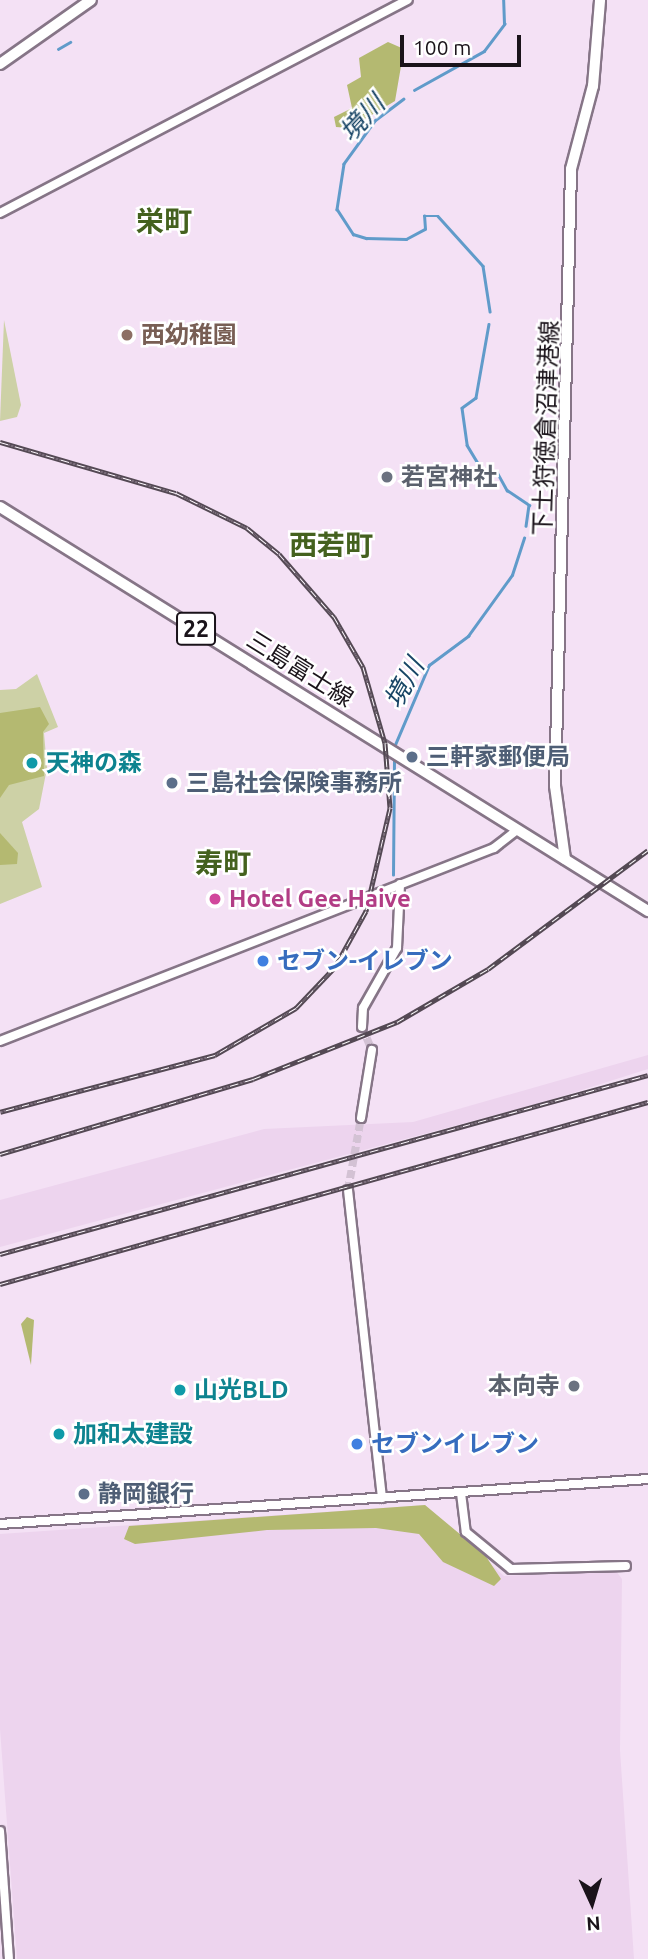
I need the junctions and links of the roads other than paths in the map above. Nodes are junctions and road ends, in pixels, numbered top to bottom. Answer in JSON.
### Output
{"nodes":[{"id":1,"x":91,"y":0,"type":"edge"},
{"id":2,"x":408,"y":0,"type":"edge"},
{"id":3,"x":600,"y":0,"type":"edge"},
{"id":4,"x":0,"y":64,"type":"edge"},
{"id":5,"x":0,"y":213,"type":"edge"},
{"id":6,"x":0,"y":507,"type":"edge"},
{"id":7,"x":517,"y":830,"type":"junction"},
{"id":8,"x":565,"y":859,"type":"junction"},
{"id":9,"x":400,"y":884,"type":"junction"},
{"id":10,"x":648,"y":911,"type":"edge"},
{"id":11,"x":362,"y":1027,"type":"tunnel mouth"},
{"id":12,"x":0,"y":1041,"type":"edge"},
{"id":13,"x":372,"y":1050,"type":"tunnel mouth"},
{"id":14,"x":361,"y":1118,"type":"tunnel mouth"},
{"id":15,"x":348,"y":1190,"type":"tunnel mouth"},
{"id":16,"x":648,"y":1479,"type":"edge"},
{"id":17,"x":461,"y":1493,"type":"junction"},
{"id":18,"x":382,"y":1498,"type":"junction"},
{"id":19,"x":0,"y":1524,"type":"edge"},
{"id":20,"x":626,"y":1566,"type":"dead end"},
{"id":21,"x":0,"y":1831,"type":"edge"},
{"id":22,"x":9,"y":1959,"type":"edge"}],
"edges":[{"from":1,"to":4,"type":"main road"},
{"from":2,"to":5,"type":"street"},
{"from":3,"to":8,"type":"main road","name":"下土狩徳倉沼津港線"},
{"from":6,"to":7,"type":"main road","name":"三島富士線","number":"22"},
{"from":7,"to":8,"type":"main road","name":"三島富士線","number":"22"},
{"from":7,"to":9,"type":"street"},
{"from":8,"to":10,"type":"main road","name":"三島富士線","number":"22"},
{"from":9,"to":11,"type":"street"},
{"from":9,"to":12,"type":"street"},
{"from":13,"to":14,"type":"street"},
{"from":15,"to":18,"type":"street"},
{"from":16,"to":17,"type":"street"},
{"from":17,"to":18,"type":"street"},
{"from":17,"to":20,"type":"street"},
{"from":18,"to":19,"type":"street"},
{"from":21,"to":22,"type":"street"}]}
